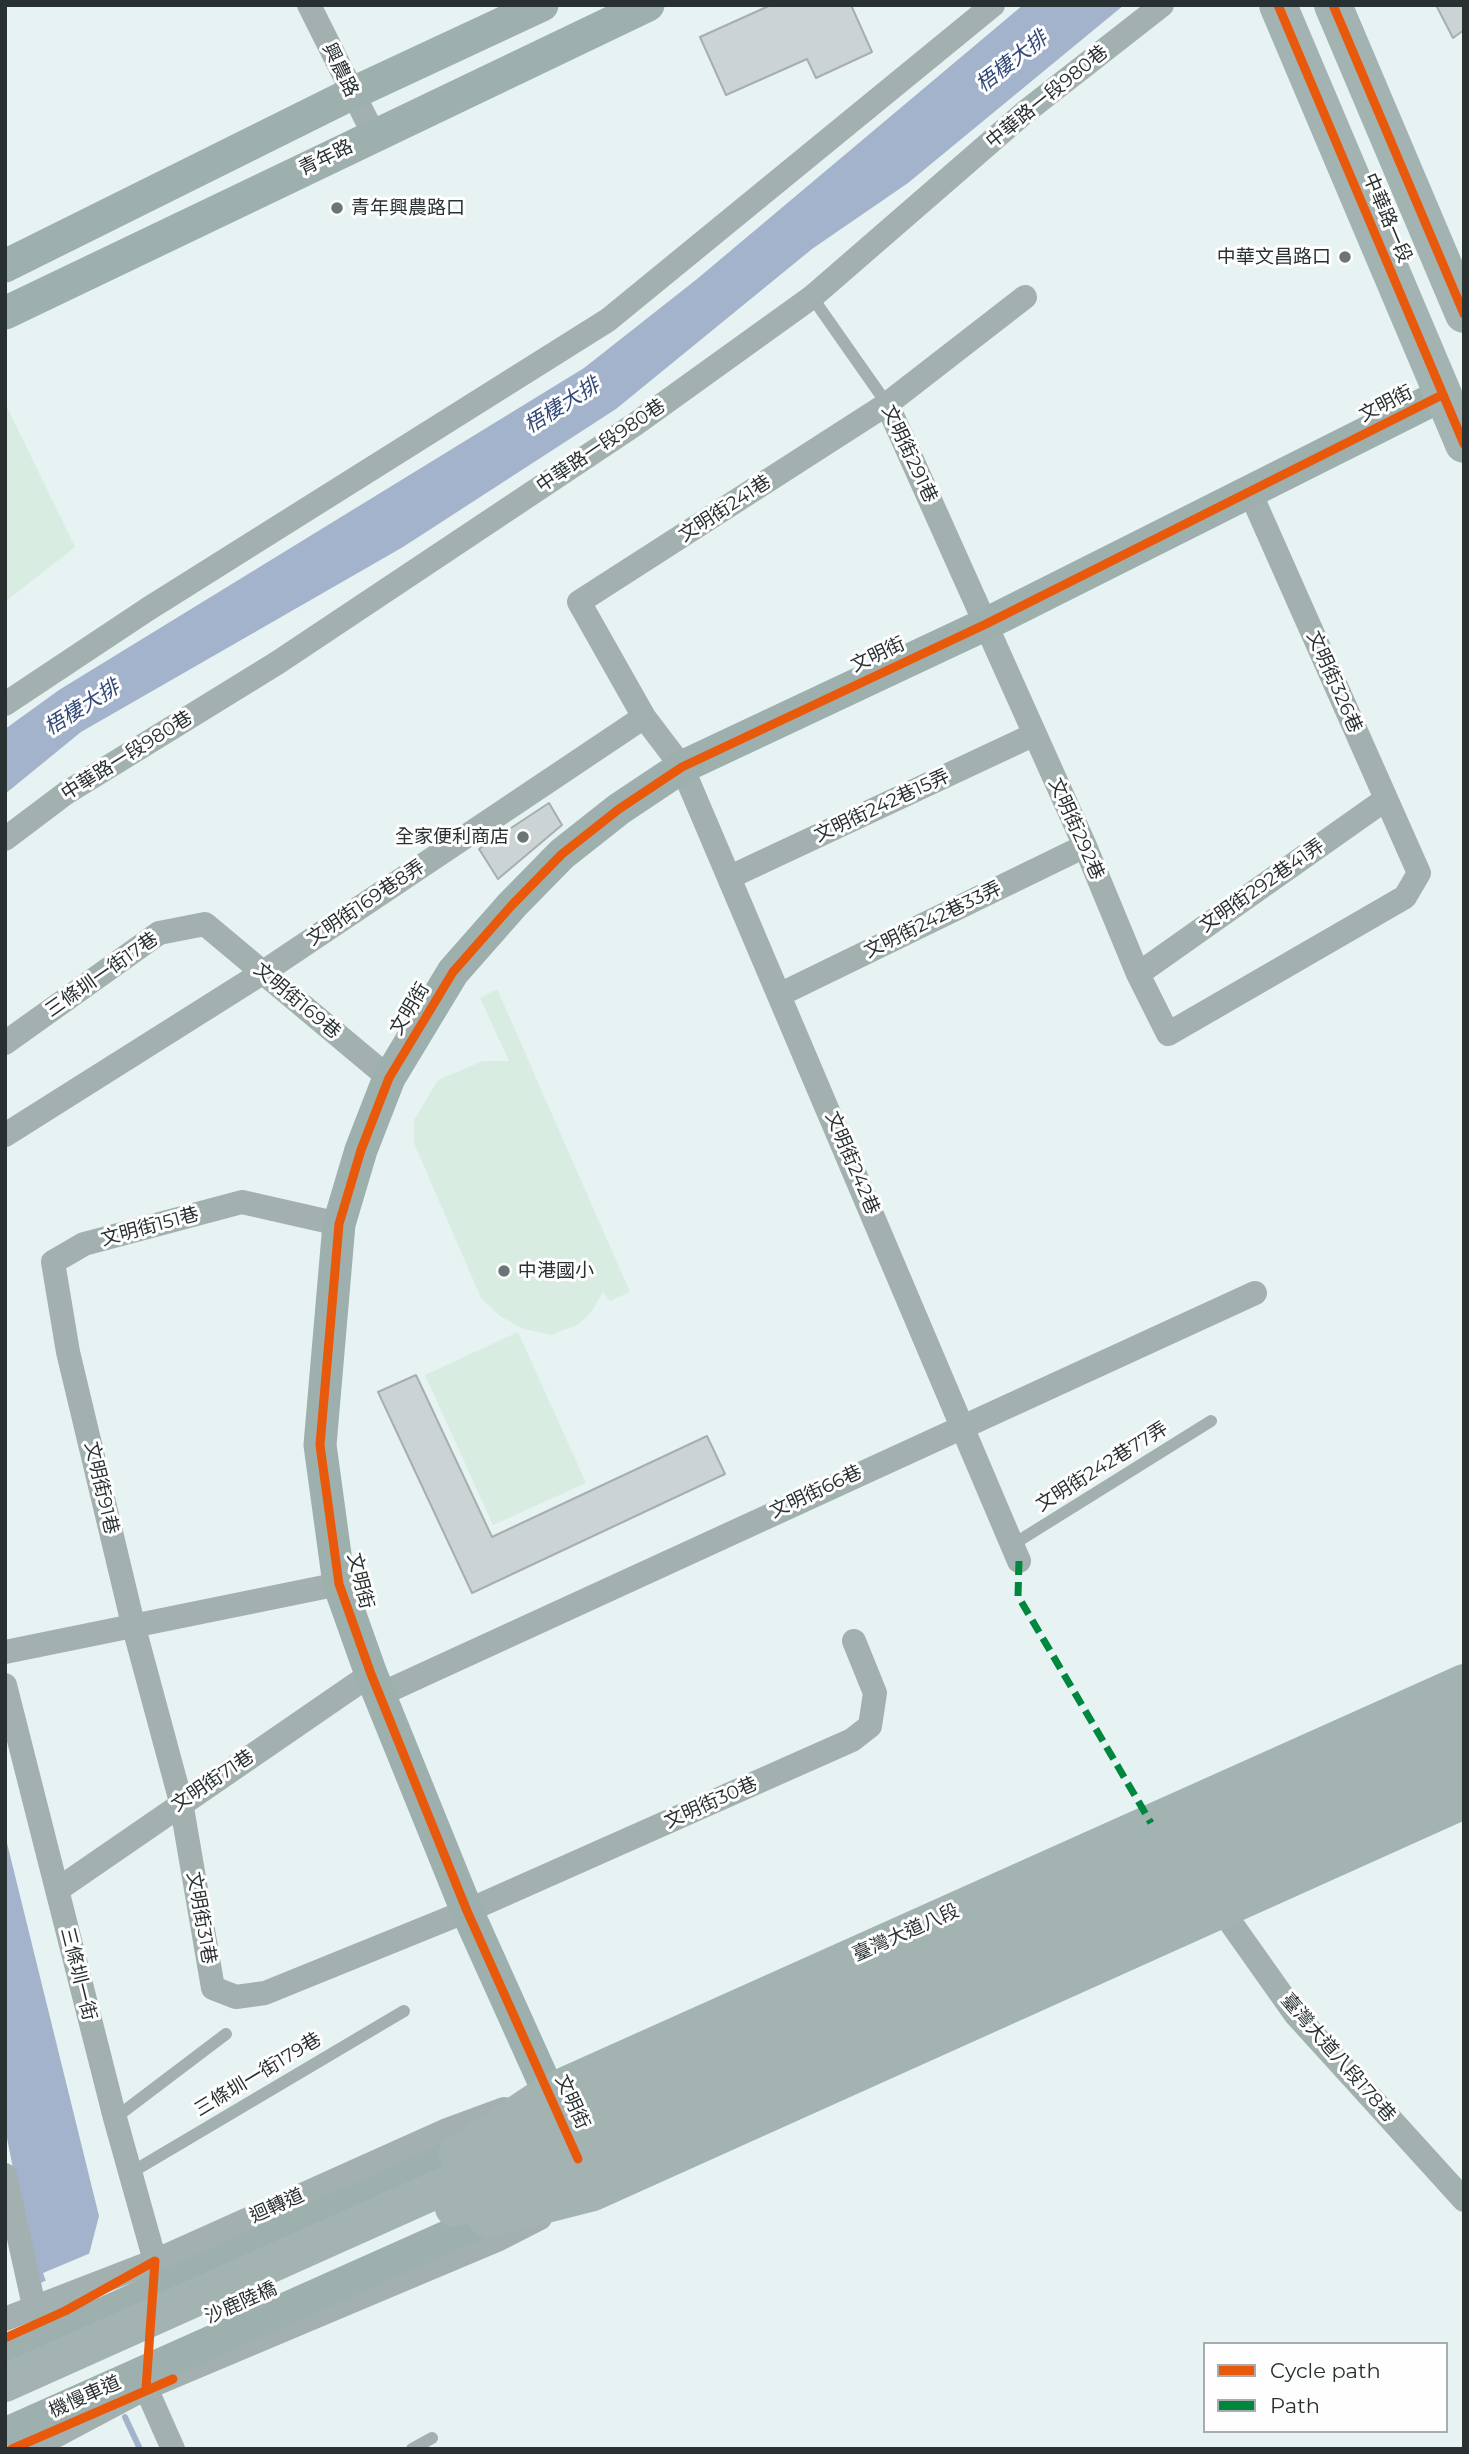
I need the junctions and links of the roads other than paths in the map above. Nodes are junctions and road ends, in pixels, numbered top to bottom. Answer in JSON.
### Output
{"nodes":[{"id":1,"x":309,"y":5,"type":"edge"},
{"id":2,"x":542,"y":5,"type":"edge"},
{"id":3,"x":648,"y":5,"type":"edge"},
{"id":4,"x":993,"y":5,"type":"edge"},
{"id":5,"x":1162,"y":5,"type":"edge"},
{"id":6,"x":1278,"y":5,"type":"edge"},
{"id":7,"x":1332,"y":5,"type":"edge"},
{"id":8,"x":351,"y":94,"type":"junction"},
{"id":9,"x":374,"y":135,"type":"junction"},
{"id":10,"x":5,"y":266,"type":"edge"},
{"id":11,"x":1025,"y":296,"type":"dead end"},
{"id":12,"x":812,"y":297,"type":"junction"},
{"id":13,"x":5,"y":313,"type":"edge"},
{"id":14,"x":1464,"y":314,"type":"edge"},
{"id":15,"x":1442,"y":394,"type":"junction"},
{"id":16,"x":887,"y":404,"type":"junction"},
{"id":17,"x":1464,"y":444,"type":"edge"},
{"id":18,"x":1250,"y":492,"type":"junction"},
{"id":19,"x":986,"y":624,"type":"junction"},
{"id":20,"x":5,"y":704,"type":"edge"},
{"id":21,"x":644,"y":717,"type":"junction"},
{"id":22,"x":1033,"y":735,"type":"junction"},
{"id":23,"x":682,"y":767,"type":"junction"},
{"id":24,"x":1387,"y":799,"type":"junction"},
{"id":25,"x":5,"y":839,"type":"edge"},
{"id":26,"x":1085,"y":846,"type":"junction"},
{"id":27,"x":730,"y":877,"type":"junction"},
{"id":28,"x":205,"y":925,"type":"joint"},
{"id":29,"x":262,"y":973,"type":"junction"},
{"id":30,"x":1138,"y":974,"type":"junction"},
{"id":31,"x":780,"y":994,"type":"junction"},
{"id":32,"x":1168,"y":1034,"type":"joint"},
{"id":33,"x":5,"y":1043,"type":"edge"},
{"id":34,"x":389,"y":1078,"type":"junction"},
{"id":35,"x":5,"y":1135,"type":"edge"},
{"id":36,"x":339,"y":1224,"type":"junction"},
{"id":37,"x":1255,"y":1293,"type":"dead end"},
{"id":38,"x":68,"y":1352,"type":"joint"},
{"id":39,"x":1211,"y":1421,"type":"dead end"},
{"id":40,"x":962,"y":1425,"type":"junction"},
{"id":41,"x":1016,"y":1553,"type":"joint"},
{"id":42,"x":339,"y":1584,"type":"junction"},
{"id":43,"x":133,"y":1625,"type":"junction"},
{"id":44,"x":854,"y":1641,"type":"dead end"},
{"id":45,"x":5,"y":1652,"type":"edge"},
{"id":46,"x":1464,"y":1683,"type":"edge"},
{"id":47,"x":5,"y":1685,"type":"edge"},
{"id":48,"x":375,"y":1685,"type":"junction"},
{"id":49,"x":1464,"y":1722,"type":"edge"},
{"id":50,"x":1464,"y":1761,"type":"edge"},
{"id":51,"x":1464,"y":1800,"type":"edge"},
{"id":52,"x":181,"y":1802,"type":"junction"},
{"id":53,"x":57,"y":1890,"type":"junction"},
{"id":54,"x":1221,"y":1909,"type":"junction"},
{"id":55,"x":467,"y":1911,"type":"junction"},
{"id":56,"x":404,"y":2011,"type":"dead end"},
{"id":57,"x":226,"y":2034,"type":"dead end"},
{"id":58,"x":115,"y":2118,"type":"junction"},
{"id":59,"x":576,"y":2153,"type":"junction"},
{"id":60,"x":132,"y":2172,"type":"junction"},
{"id":61,"x":5,"y":2175,"type":"edge"},
{"id":62,"x":472,"y":2187,"type":"junction"},
{"id":63,"x":1464,"y":2200,"type":"edge"},
{"id":64,"x":155,"y":2261,"type":"junction"},
{"id":65,"x":34,"y":2306,"type":"junction"},
{"id":66,"x":5,"y":2319,"type":"edge"},
{"id":67,"x":5,"y":2358,"type":"edge"},
{"id":68,"x":5,"y":2383,"type":"edge"},
{"id":69,"x":146,"y":2388,"type":"junction"},
{"id":70,"x":5,"y":2409,"type":"edge"},
{"id":71,"x":5,"y":2434,"type":"edge"},
{"id":72,"x":432,"y":2438,"type":"dead end"},
{"id":73,"x":31,"y":2449,"type":"edge"},
{"id":74,"x":173,"y":2449,"type":"edge"},
{"id":75,"x":412,"y":2449,"type":"edge"}],
"edges":[{"from":1,"to":8,"type":"street","name":"興農路"},
{"from":2,"to":8,"type":"street"},
{"from":3,"to":9,"type":"street","name":"青年路"},
{"from":4,"to":20,"type":"street"},
{"from":5,"to":12,"type":"street","name":"中華路一段980巷"},
{"from":6,"to":15,"type":"main road","name":"中華路一段"},
{"from":7,"to":14,"type":"main road","name":"中華路一段"},
{"from":8,"to":9,"type":"street","name":"興農路"},
{"from":8,"to":10,"type":"street"},
{"from":9,"to":13,"type":"street","name":"青年路"},
{"from":11,"to":16,"type":"street","name":"文明街241巷"},
{"from":12,"to":16,"type":"lane","name":"文明街291巷"},
{"from":12,"to":25,"type":"street","name":"中華路一段980巷"},
{"from":15,"to":17,"type":"main road","name":"中華路一段"},
{"from":15,"to":18,"type":"street","name":"文明街"},
{"from":16,"to":19,"type":"street","name":"文明街291巷"},
{"from":16,"to":21,"type":"street","name":"文明街241巷"},
{"from":18,"to":19,"type":"street","name":"文明街"},
{"from":18,"to":24,"type":"street","name":"文明街326巷"},
{"from":19,"to":22,"type":"street","name":"文明街292巷"},
{"from":19,"to":23,"type":"street","name":"文明街"},
{"from":21,"to":23,"type":"street","name":"文明街241巷"},
{"from":21,"to":29,"type":"street","name":"文明街169巷8弄"},
{"from":22,"to":26,"type":"street","name":"文明街292巷"},
{"from":22,"to":27,"type":"street","name":"文明街242巷15弄"},
{"from":23,"to":27,"type":"street","name":"文明街242巷"},
{"from":23,"to":34,"type":"street","name":"文明街"},
{"from":24,"to":30,"type":"street","name":"文明街292巷41弄"},
{"from":24,"to":32,"type":"street","name":"文明街326巷"},
{"from":26,"to":30,"type":"street","name":"文明街292巷"},
{"from":26,"to":31,"type":"street","name":"文明街242巷33弄"},
{"from":27,"to":31,"type":"street","name":"文明街242巷"},
{"from":28,"to":29,"type":"street","name":"文明街169巷"},
{"from":28,"to":33,"type":"street","name":"三條圳一街17巷"},
{"from":29,"to":34,"type":"street","name":"文明街169巷"},
{"from":29,"to":35,"type":"street","name":"文明街169巷8弄"},
{"from":30,"to":32,"type":"street","name":"文明街292巷"},
{"from":31,"to":40,"type":"street","name":"文明街242巷"},
{"from":34,"to":36,"type":"street","name":"文明街"},
{"from":36,"to":38,"type":"street","name":"文明街151巷"},
{"from":36,"to":42,"type":"street","name":"文明街"},
{"from":37,"to":40,"type":"street","name":"文明街66巷"},
{"from":38,"to":43,"type":"street","name":"文明街91巷"},
{"from":39,"to":41,"type":"lane","name":"文明街242巷77弄"},
{"from":40,"to":41,"type":"street","name":"文明街242巷"},
{"from":40,"to":48,"type":"street","name":"文明街66巷"},
{"from":42,"to":43,"type":"street"},
{"from":42,"to":48,"type":"street","name":"文明街"},
{"from":43,"to":45,"type":"street"},
{"from":43,"to":52,"type":"street","name":"文明街31巷"},
{"from":44,"to":55,"type":"street","name":"文明街30巷"},
{"from":46,"to":59,"type":"main road","name":"臺灣大道八段"},
{"from":47,"to":53,"type":"street","name":"三條圳一街"},
{"from":48,"to":52,"type":"street","name":"文明街71巷"},
{"from":48,"to":55,"type":"street","name":"文明街"},
{"from":49,"to":59,"type":"main road","name":"臺灣大道八段"},
{"from":50,"to":59,"type":"main road","name":"臺灣大道八段"},
{"from":51,"to":54,"type":"main road","name":"臺灣大道八段"},
{"from":52,"to":53,"type":"street","name":"文明街71巷"},
{"from":52,"to":55,"type":"street","name":"文明街31巷"},
{"from":53,"to":58,"type":"street","name":"三條圳一街"},
{"from":54,"to":59,"type":"main road","name":"臺灣大道八段"},
{"from":54,"to":63,"type":"street","name":"臺灣大道八段178巷"},
{"from":55,"to":59,"type":"street","name":"文明街"},
{"from":56,"to":60,"type":"lane","name":"三條圳一街179巷"},
{"from":57,"to":58,"type":"lane"},
{"from":58,"to":60,"type":"street","name":"三條圳一街"},
{"from":59,"to":62,"type":"main road","name":"臺灣大道八段"},
{"from":59,"to":62,"type":"main road","name":"臺灣大道八段"},
{"from":59,"to":64,"type":"street","name":"迴轉道"},
{"from":59,"to":69,"type":"street"},
{"from":60,"to":64,"type":"street","name":"三條圳一街"},
{"from":61,"to":65,"type":"street"},
{"from":62,"to":67,"type":"street"},
{"from":62,"to":68,"type":"main road","name":"沙鹿陸橋"},
{"from":62,"to":70,"type":"main road","name":"沙鹿陸橋"},
{"from":62,"to":71,"type":"street"},
{"from":64,"to":65,"type":"street","name":"迴轉道"},
{"from":65,"to":66,"type":"street","name":"迴轉道"},
{"from":69,"to":73,"type":"street"},
{"from":69,"to":74,"type":"street"},
{"from":72,"to":75,"type":"lane"}]}
